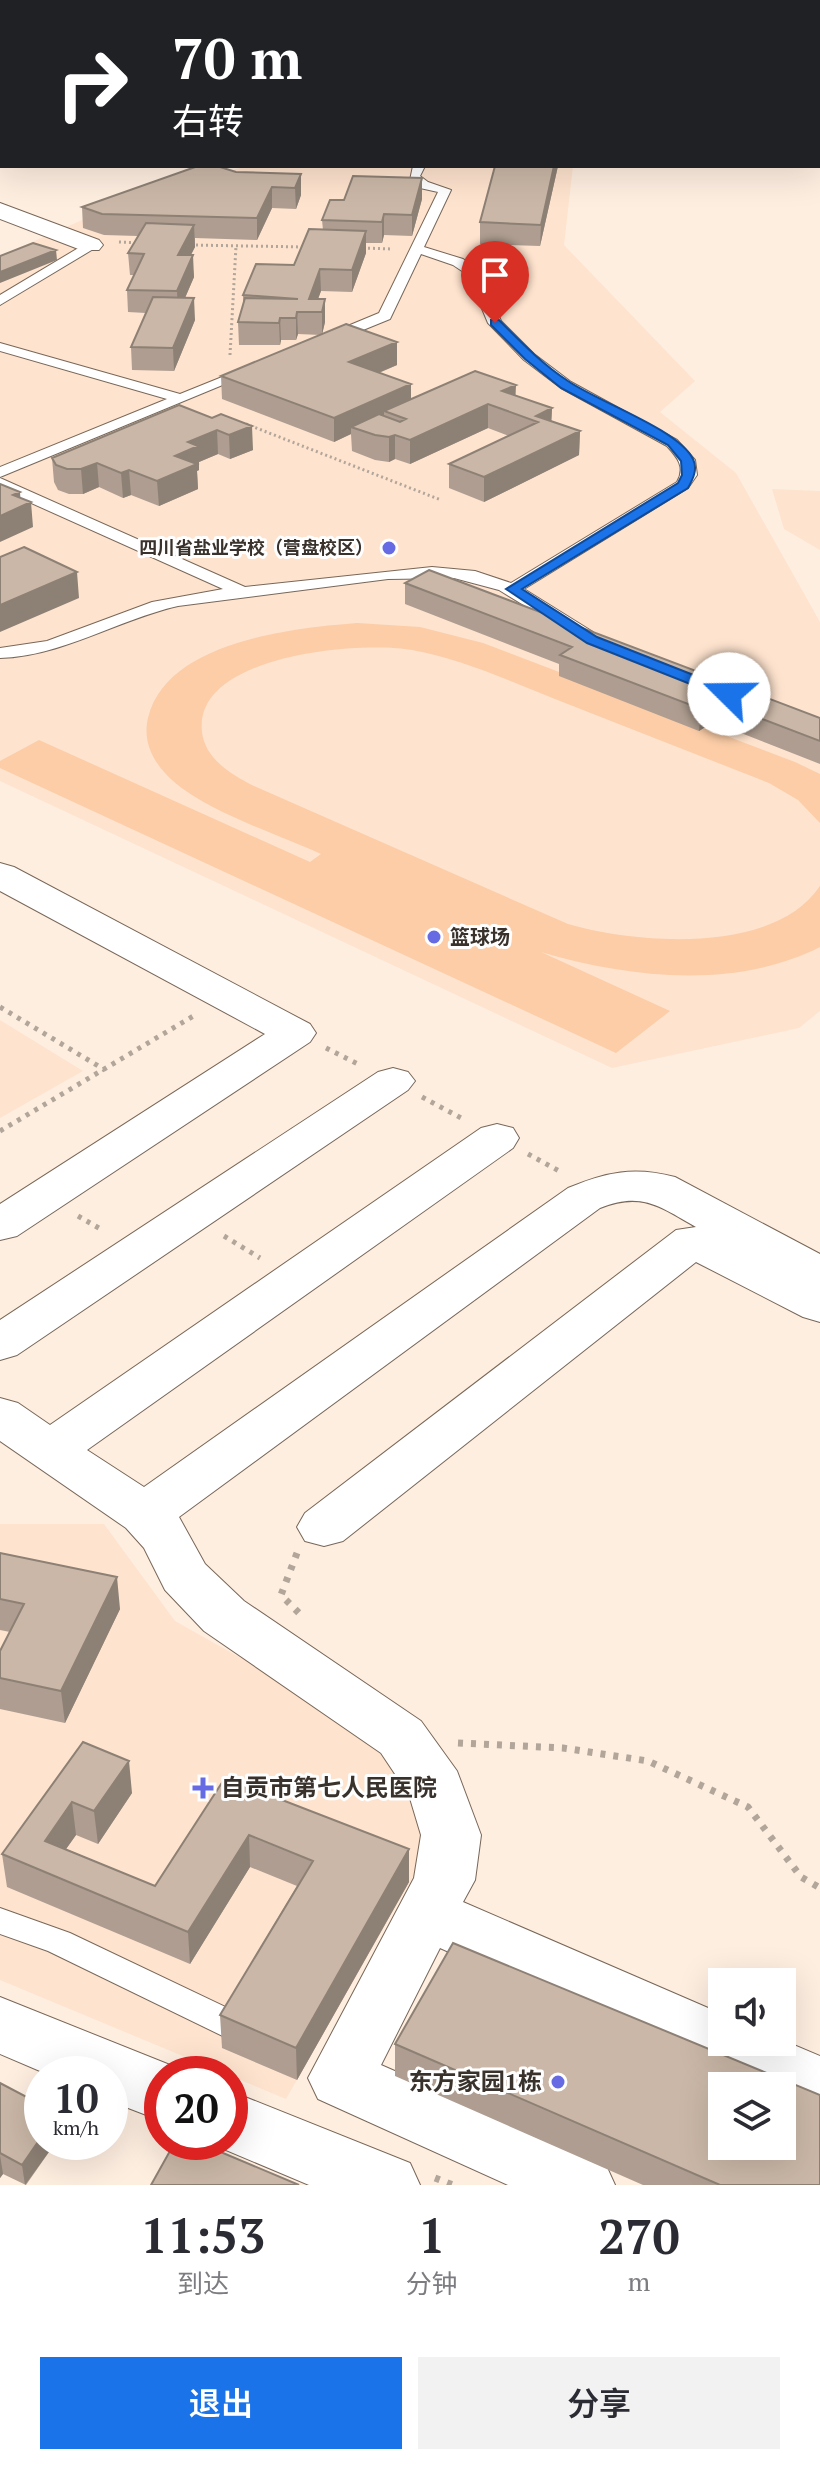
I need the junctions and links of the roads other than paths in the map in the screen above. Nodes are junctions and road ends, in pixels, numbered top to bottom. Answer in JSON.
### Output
{"nodes":[{"id":1,"x":418,"y":168,"type":"edge"},
{"id":2,"x":0,"y":210,"type":"edge"},
{"id":3,"x":90,"y":245,"type":"joint"},
{"id":4,"x":417,"y":249,"type":"junction"},
{"id":5,"x":0,"y":301,"type":"edge"},
{"id":6,"x":314,"y":345,"type":"edge"},
{"id":7,"x":0,"y":347,"type":"edge"},
{"id":8,"x":257,"y":368,"type":"edge"},
{"id":9,"x":181,"y":399,"type":"junction"},
{"id":10,"x":0,"y":472,"type":"edge"},
{"id":11,"x":0,"y":483,"type":"edge"},
{"id":12,"x":513,"y":589,"type":"junction"},
{"id":13,"x":244,"y":592,"type":"junction"},
{"id":14,"x":606,"y":645,"type":"edge"},
{"id":15,"x":0,"y":653,"type":"edge"},
{"id":16,"x":0,"y":875,"type":"edge"},
{"id":17,"x":393,"y":1081,"type":"road end"},
{"id":18,"x":497,"y":1138,"type":"road end"},
{"id":19,"x":0,"y":1225,"type":"edge"},
{"id":20,"x":820,"y":1274,"type":"edge"},
{"id":21,"x":820,"y":1306,"type":"edge"},
{"id":22,"x":0,"y":1343,"type":"edge"},
{"id":23,"x":0,"y":1416,"type":"edge"},
{"id":24,"x":49,"y":1451,"type":"junction"},
{"id":25,"x":145,"y":1514,"type":"junction"},
{"id":26,"x":324,"y":1527,"type":"road end"},
{"id":27,"x":426,"y":1914,"type":"junction"},
{"id":28,"x":0,"y":1921,"type":"edge"},
{"id":29,"x":0,"y":2025,"type":"edge"},
{"id":30,"x":270,"y":2044,"type":"edge"},
{"id":31,"x":144,"y":2085,"type":"edge"},
{"id":32,"x":820,"y":2087,"type":"edge"},
{"id":33,"x":248,"y":2128,"type":"edge"},
{"id":34,"x":386,"y":2185,"type":"edge"},
{"id":35,"x":581,"y":2185,"type":"edge"}],
"edges":[{"from":1,"to":4,"type":"lane"},
{"from":2,"to":3,"type":"street"},
{"from":3,"to":5,"type":"lane"},
{"from":4,"to":6,"type":"lane"},
{"from":4,"to":12,"type":"lane"},
{"from":7,"to":9,"type":"lane"},
{"from":8,"to":9,"type":"lane"},
{"from":9,"to":10,"type":"lane"},
{"from":11,"to":13,"type":"lane"},
{"from":12,"to":13,"type":"lane"},
{"from":12,"to":14,"type":"lane"},
{"from":13,"to":15,"type":"lane"},
{"from":16,"to":19,"type":"street"},
{"from":17,"to":22,"type":"street"},
{"from":18,"to":24,"type":"street"},
{"from":20,"to":25,"type":"street"},
{"from":21,"to":26,"type":"street"},
{"from":23,"to":24,"type":"street"},
{"from":24,"to":25,"type":"street"},
{"from":25,"to":27,"type":"street"},
{"from":27,"to":32,"type":"street"},
{"from":27,"to":35,"type":"street"},
{"from":28,"to":30,"type":"lane"},
{"from":29,"to":31,"type":"street"},
{"from":33,"to":34,"type":"street"}]}
